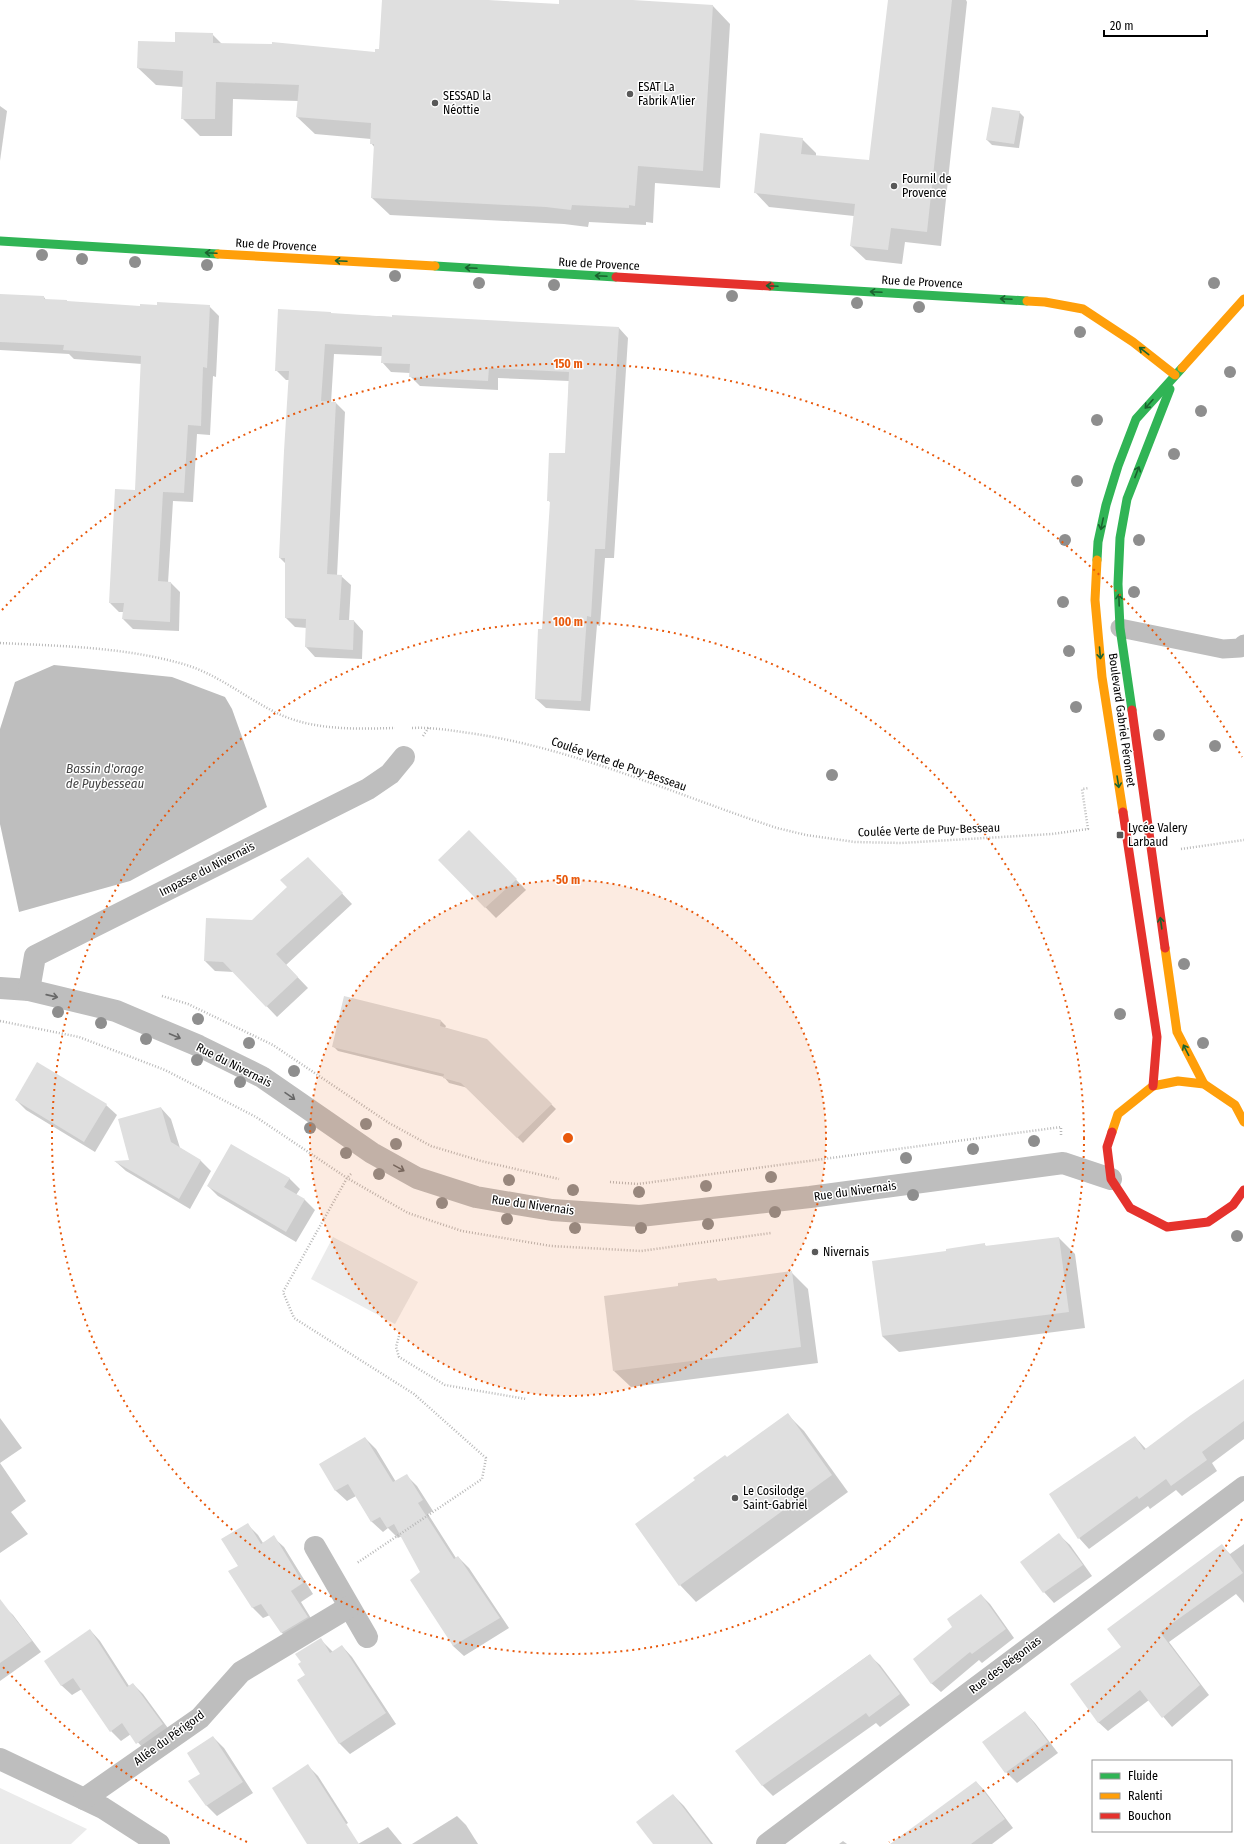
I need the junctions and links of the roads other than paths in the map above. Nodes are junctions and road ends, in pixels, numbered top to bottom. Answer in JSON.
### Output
{"nodes":[{"id":1,"x":0,"y":241,"type":"edge"},
{"id":2,"x":1244,"y":299,"type":"edge"},
{"id":3,"x":1175,"y":375,"type":"junction"},
{"id":4,"x":1120,"y":628,"type":"junction"},
{"id":5,"x":1244,"y":644,"type":"edge"},
{"id":6,"x":404,"y":758,"type":"dead end"},
{"id":7,"x":0,"y":988,"type":"edge"},
{"id":8,"x":29,"y":990,"type":"junction"},
{"id":9,"x":1204,"y":1084,"type":"junction"},
{"id":10,"x":1152,"y":1086,"type":"junction"},
{"id":11,"x":1244,"y":1122,"type":"edge"},
{"id":12,"x":1111,"y":1179,"type":"junction"},
{"id":13,"x":1244,"y":1190,"type":"edge"},
{"id":14,"x":1244,"y":1203,"type":"edge"},
{"id":15,"x":1234,"y":1205,"type":"junction"},
{"id":16,"x":1244,"y":1486,"type":"edge"},
{"id":17,"x":315,"y":1547,"type":"dead end"},
{"id":18,"x":349,"y":1607,"type":"junction"},
{"id":19,"x":367,"y":1637,"type":"dead end"},
{"id":20,"x":0,"y":1759,"type":"edge"},
{"id":21,"x":84,"y":1798,"type":"junction"},
{"id":22,"x":159,"y":1844,"type":"edge"},
{"id":23,"x":766,"y":1844,"type":"edge"}],
"edges":[{"from":3,"to":1,"type":"main road","name":"Rue de Provence","one_way":true},
{"from":2,"to":3,"type":"main road","name":"Boulevard Gabriel Péronnet"},
{"from":4,"to":3,"type":"main road","name":"Boulevard Gabriel Péronnet","one_way":true},
{"from":3,"to":10,"type":"main road","name":"Boulevard Gabriel Péronnet","one_way":true},
{"from":4,"to":5,"type":"lane"},
{"from":9,"to":4,"type":"main road","name":"Boulevard Gabriel Péronnet","one_way":true},
{"from":6,"to":8,"type":"street","name":"Impasse du Nivernais"},
{"from":7,"to":8,"type":"street","name":"Rue du Nivernais"},
{"from":8,"to":12,"type":"street","name":"Rue du Nivernais","one_way":true},
{"from":9,"to":10,"type":"main road"},
{"from":9,"to":11,"type":"main road"},
{"from":10,"to":12,"type":"main road"},
{"from":12,"to":15,"type":"main road"},
{"from":13,"to":15,"type":"main road"},
{"from":14,"to":15,"type":"main road"},
{"from":16,"to":23,"type":"street","name":"Rue des Bégonias"},
{"from":17,"to":18,"type":"street"},
{"from":18,"to":19,"type":"street"},
{"from":18,"to":21,"type":"street","name":"Allée du Périgord"},
{"from":20,"to":21,"type":"street"},
{"from":21,"to":22,"type":"street"}]}
